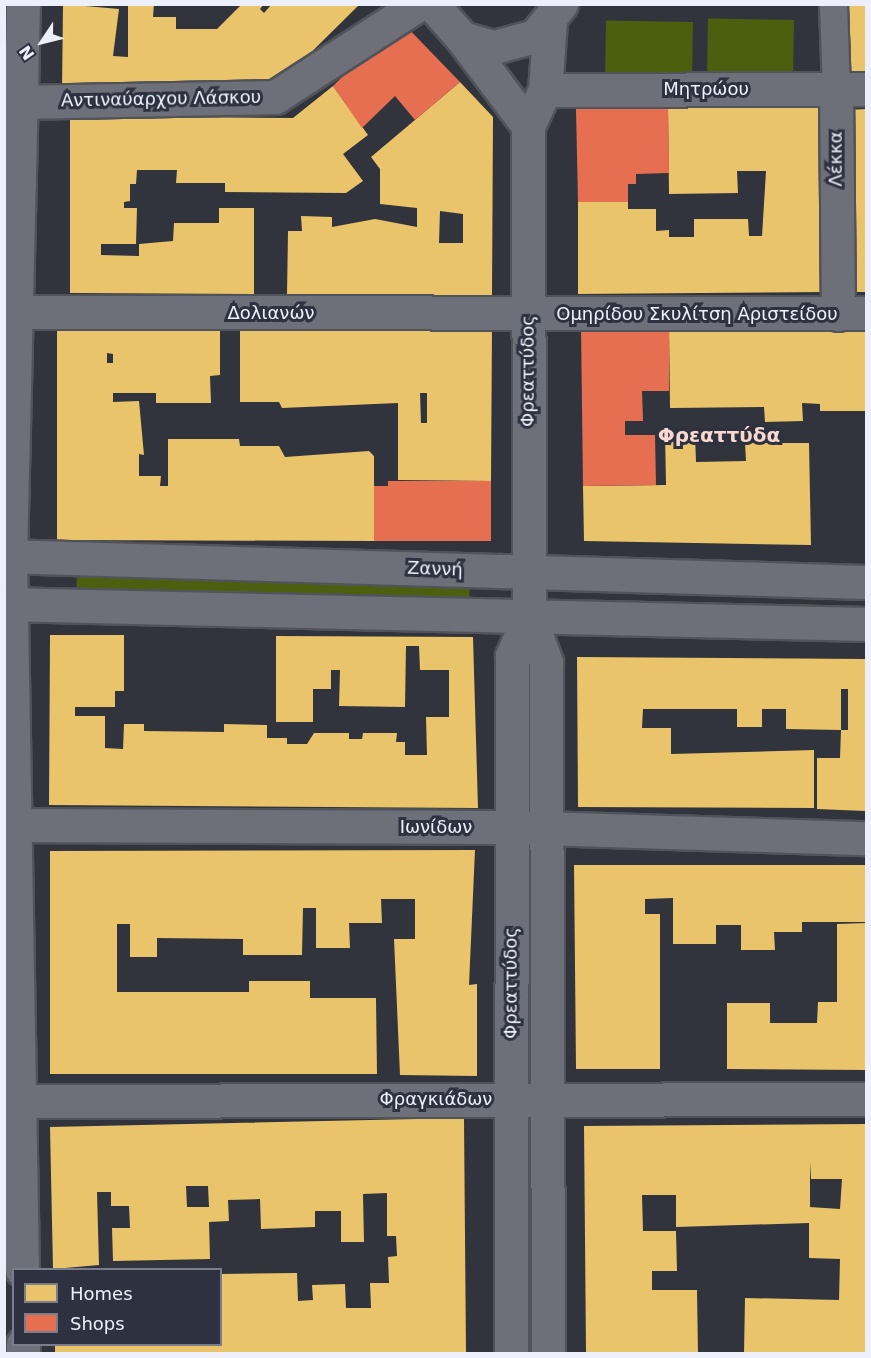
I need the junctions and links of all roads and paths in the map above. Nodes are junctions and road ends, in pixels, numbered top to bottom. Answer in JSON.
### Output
{"nodes":[{"id":1,"x":22,"y":4,"type":"edge"},
{"id":2,"x":419,"y":4,"type":"edge"},
{"id":3,"x":432,"y":4,"type":"edge"},
{"id":4,"x":833,"y":4,"type":"edge"},
{"id":5,"x":555,"y":13,"type":"edge"},
{"id":6,"x":462,"y":38,"type":"junction"},
{"id":7,"x":851,"y":89,"type":"edge"},
{"id":8,"x":545,"y":90,"type":"junction"},
{"id":9,"x":21,"y":102,"type":"junction"},
{"id":10,"x":528,"y":126,"type":"junction"},
{"id":11,"x":14,"y":312,"type":"junction"},
{"id":12,"x":852,"y":314,"type":"edge"},
{"id":13,"x":528,"y":315,"type":"junction"},
{"id":14,"x":7,"y":556,"type":"edge"},
{"id":15,"x":529,"y":572,"type":"junction"},
{"id":16,"x":867,"y":582,"type":"edge"},
{"id":17,"x":8,"y":604,"type":"edge"},
{"id":18,"x":529,"y":616,"type":"junction"},
{"id":19,"x":867,"y":624,"type":"edge"},
{"id":20,"x":9,"y":825,"type":"edge"},
{"id":21,"x":511,"y":827,"type":"junction"},
{"id":22,"x":548,"y":830,"type":"junction"},
{"id":23,"x":867,"y":838,"type":"edge"},
{"id":24,"x":550,"y":1097,"type":"junction"},
{"id":25,"x":511,"y":1099,"type":"junction"},
{"id":26,"x":867,"y":1099,"type":"edge"},
{"id":27,"x":12,"y":1101,"type":"edge"},
{"id":28,"x":22,"y":1268,"type":"edge"},
{"id":29,"x":511,"y":1353,"type":"edge"},
{"id":30,"x":548,"y":1353,"type":"edge"}],
"edges":[{"from":1,"to":9,"type":"street"},
{"from":2,"to":9,"type":"street","name":"Αντιναύαρχου Λάσκου"},
{"from":3,"to":6,"type":"street"},
{"from":4,"to":7,"type":"street","name":"Λέκκα"},
{"from":5,"to":6,"type":"street"},
{"from":5,"to":8,"type":"street","name":"Φρεαττύδος"},
{"from":6,"to":10,"type":"street"},
{"from":7,"to":8,"type":"street","name":"Μητρώου"},
{"from":7,"to":12,"type":"street","name":"Λέκκα"},
{"from":8,"to":10,"type":"street","name":"Φρεαττύδος"},
{"from":9,"to":11,"type":"street"},
{"from":10,"to":13,"type":"street","name":"Φρεαττύδος"},
{"from":11,"to":13,"type":"street","name":"Δολιανών"},
{"from":11,"to":14,"type":"street"},
{"from":12,"to":13,"type":"street","name":"Ομηρίδου Σκυλίτση Αριστείδου"},
{"from":13,"to":15,"type":"street","name":"Φρεαττύδος"},
{"from":14,"to":15,"type":"street","name":"Ζαννή"},
{"from":14,"to":17,"type":"street"},
{"from":15,"to":16,"type":"street","name":"Ζαννή"},
{"from":15,"to":18,"type":"street","name":"Φρεαττύδος"},
{"from":17,"to":18,"type":"street"},
{"from":17,"to":20,"type":"street"},
{"from":18,"to":19,"type":"street"},
{"from":18,"to":21,"type":"street","name":"Φρεαττύδος"},
{"from":18,"to":22,"type":"street","name":"Φρεαττύδος"},
{"from":20,"to":21,"type":"street","name":"Ιωνίδων"},
{"from":20,"to":27,"type":"street"},
{"from":21,"to":22,"type":"street","name":"Ιωνίδων"},
{"from":21,"to":25,"type":"street","name":"Φρεαττύδος"},
{"from":22,"to":23,"type":"street","name":"Ιωνίδων"},
{"from":22,"to":24,"type":"street","name":"Φρεαττύδος"},
{"from":24,"to":25,"type":"street","name":"Φραγκιάδων"},
{"from":24,"to":26,"type":"street","name":"Φραγκιάδων"},
{"from":24,"to":30,"type":"street","name":"Φρεαττύδος"},
{"from":25,"to":27,"type":"street","name":"Φραγκιάδων"},
{"from":25,"to":29,"type":"street","name":"Φρεαττύδος"},
{"from":27,"to":28,"type":"street"}]}
